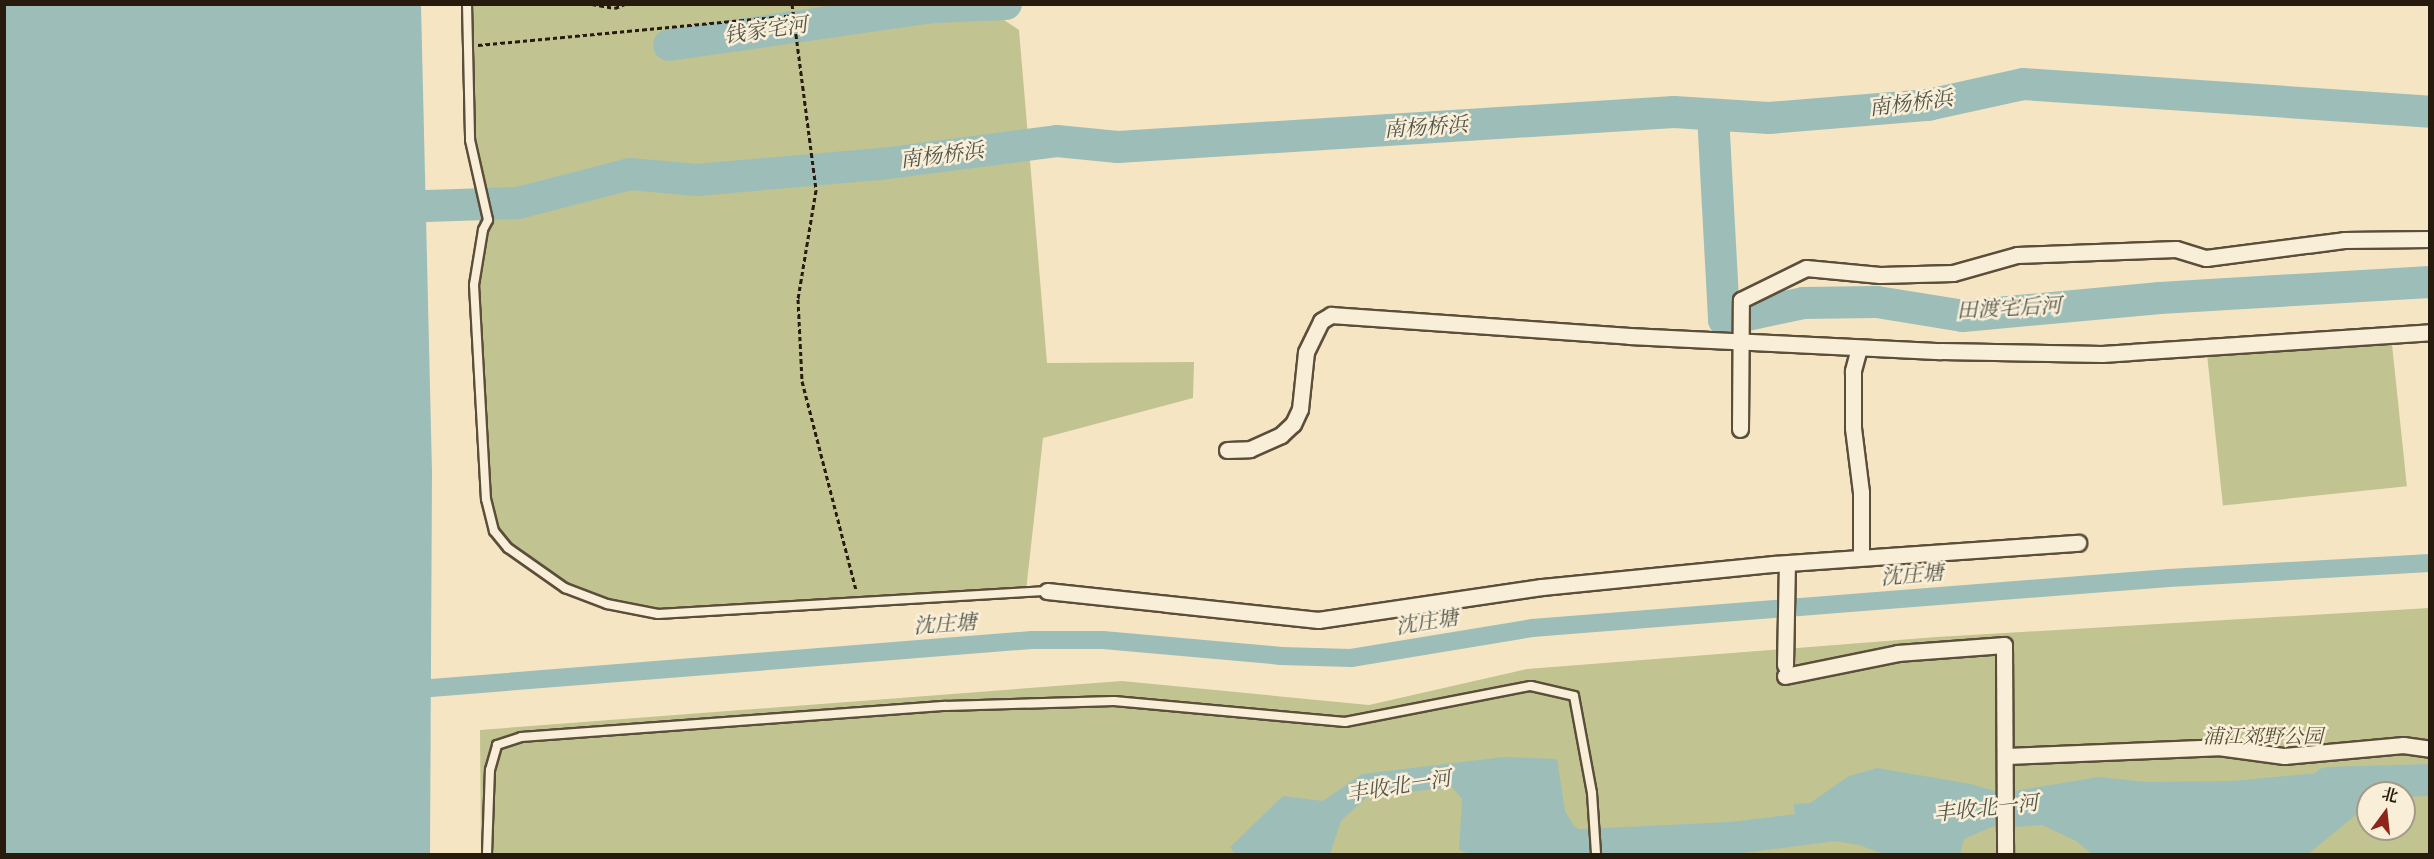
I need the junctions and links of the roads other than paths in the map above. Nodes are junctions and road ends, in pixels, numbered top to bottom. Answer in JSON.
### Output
{"nodes":[{"id":1,"x":467,"y":4,"type":"edge"},
{"id":2,"x":2430,"y":239,"type":"edge"},
{"id":3,"x":2430,"y":332,"type":"edge"},
{"id":4,"x":1740,"y":337,"type":"junction"},
{"id":5,"x":1859,"y":348,"type":"junction"},
{"id":6,"x":1740,"y":429,"type":"dead end"},
{"id":7,"x":1227,"y":450,"type":"dead end"},
{"id":8,"x":2078,"y":543,"type":"dead end"},
{"id":9,"x":1861,"y":557,"type":"junction"},
{"id":10,"x":1786,"y":568,"type":"junction"},
{"id":11,"x":1047,"y":591,"type":"joint"},
{"id":12,"x":2430,"y":749,"type":"edge"},
{"id":13,"x":2007,"y":756,"type":"junction"},
{"id":14,"x":487,"y":855,"type":"edge"},
{"id":15,"x":1596,"y":855,"type":"edge"},
{"id":16,"x":2005,"y":855,"type":"edge"}],
"edges":[{"from":1,"to":11,"type":"lane"},
{"from":2,"to":4,"type":"street"},
{"from":3,"to":5,"type":"street"},
{"from":4,"to":5,"type":"street"},
{"from":4,"to":6,"type":"street"},
{"from":4,"to":7,"type":"street"},
{"from":5,"to":9,"type":"street"},
{"from":8,"to":9,"type":"street"},
{"from":9,"to":10,"type":"street"},
{"from":10,"to":11,"type":"street"},
{"from":10,"to":13,"type":"street"},
{"from":12,"to":13,"type":"street"},
{"from":13,"to":16,"type":"street"},
{"from":14,"to":15,"type":"lane"}]}
